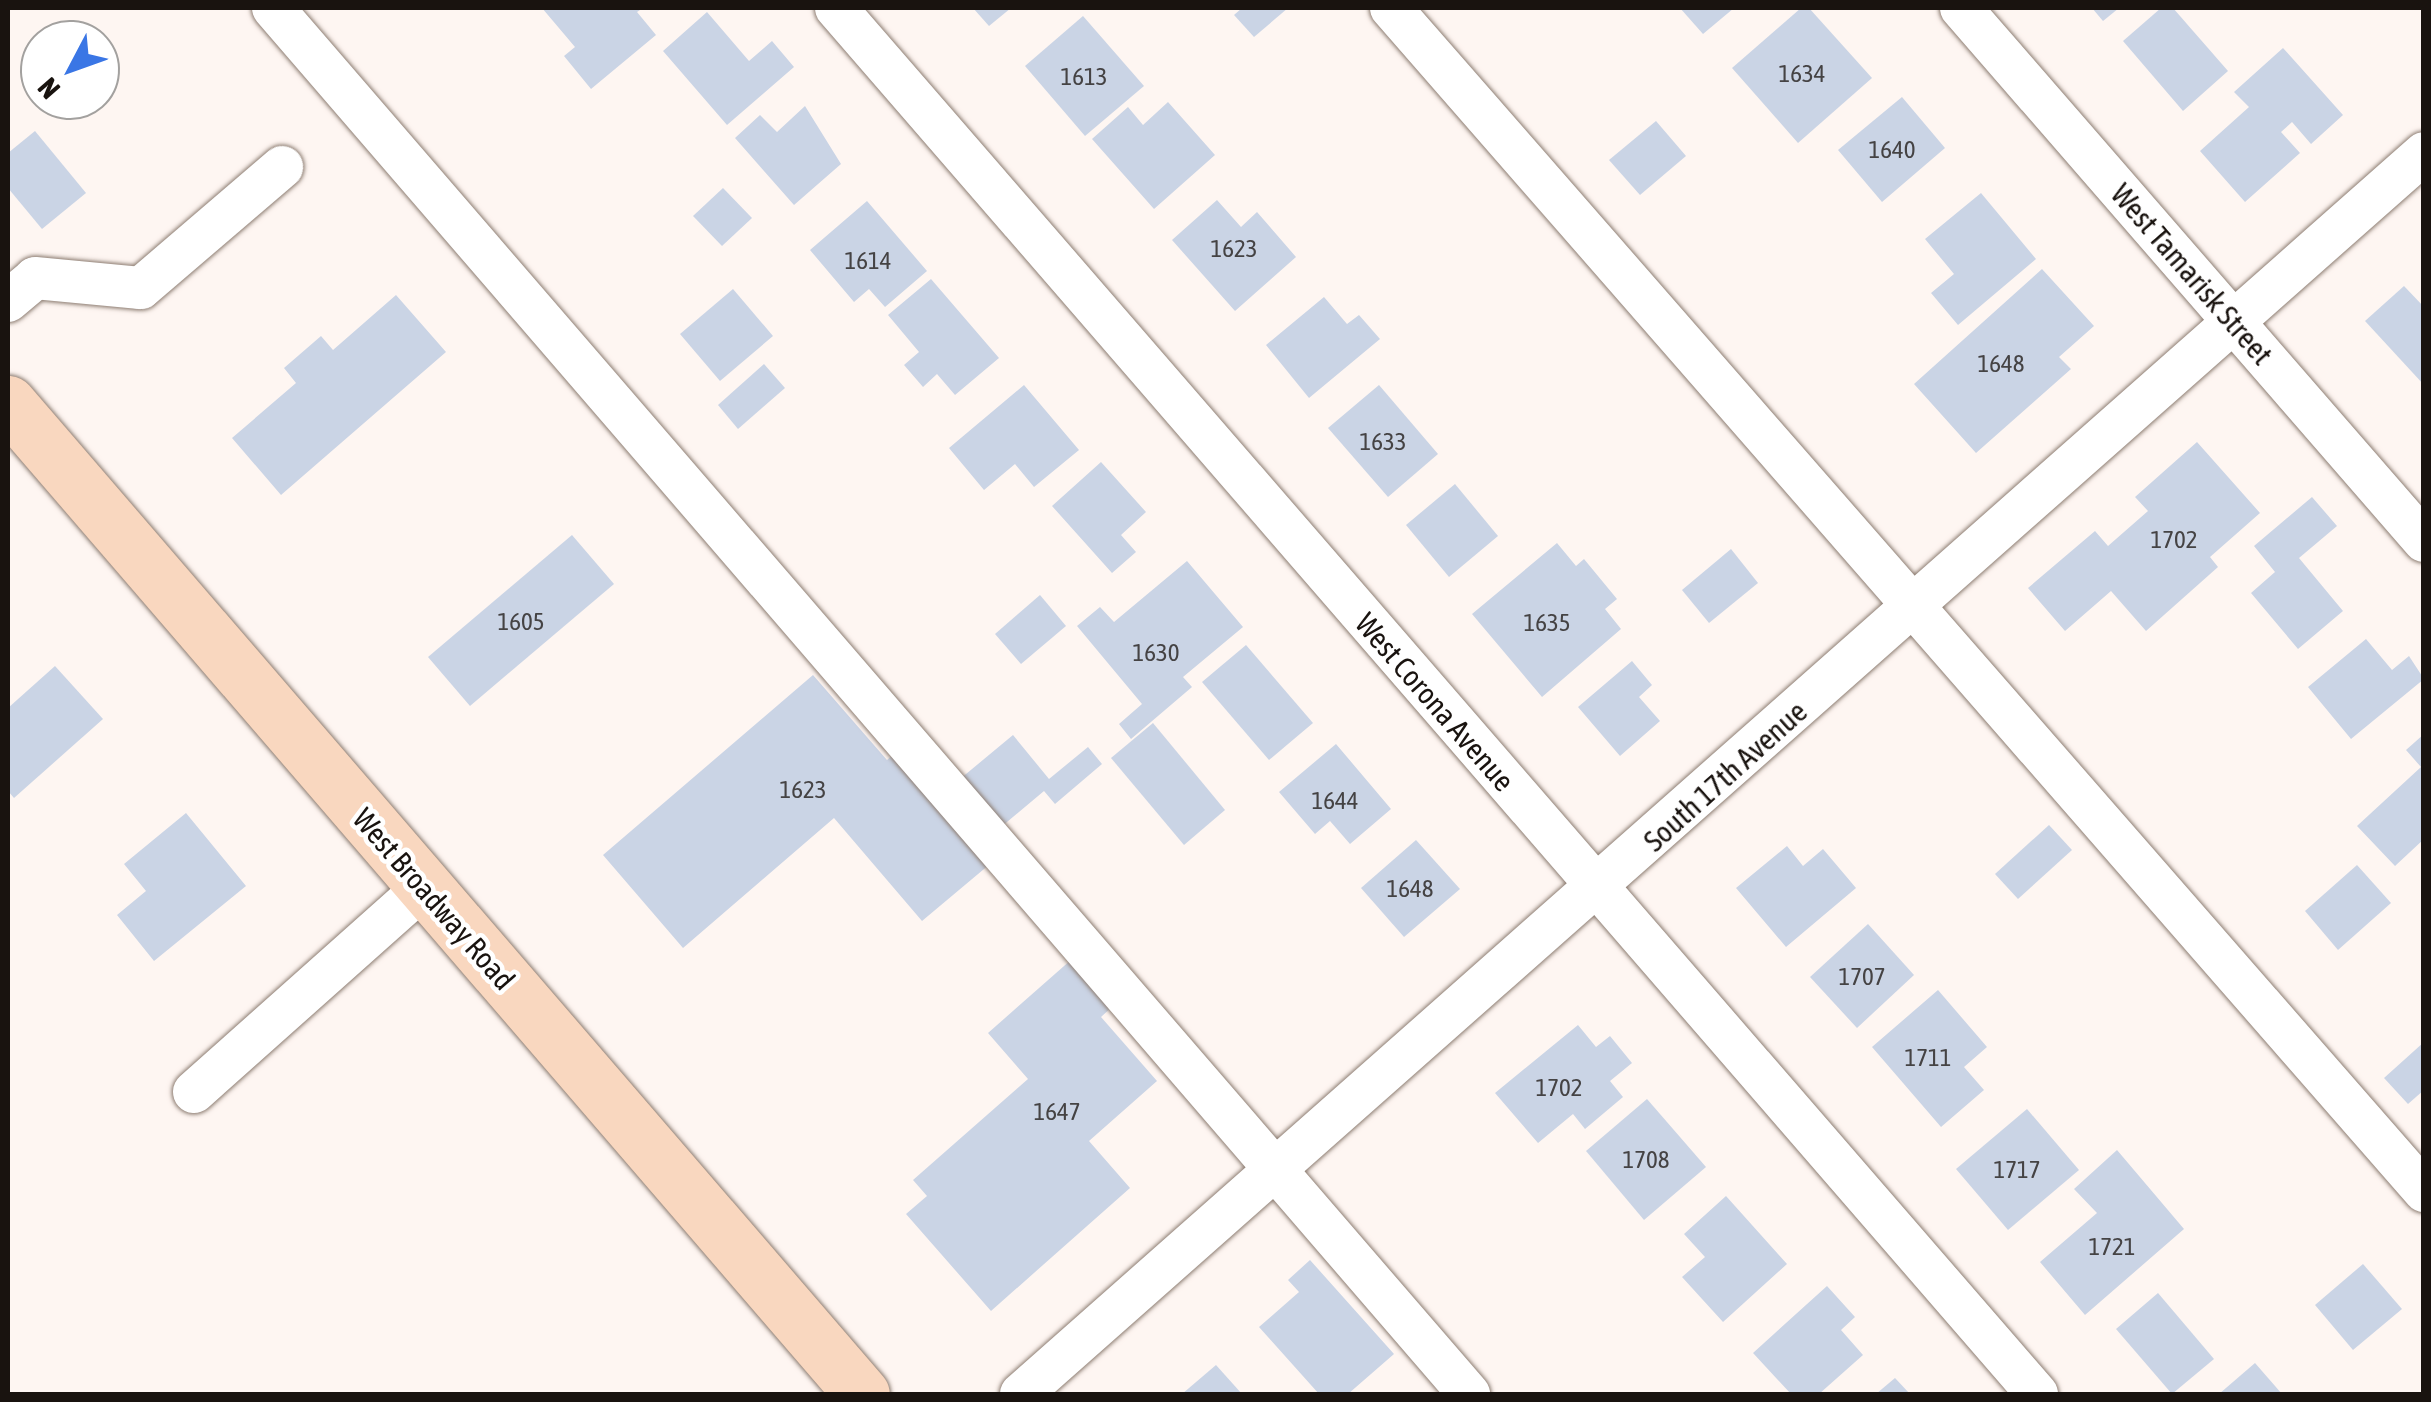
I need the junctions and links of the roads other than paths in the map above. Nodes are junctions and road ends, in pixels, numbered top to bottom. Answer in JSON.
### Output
{"nodes":[{"id":1,"x":273,"y":8,"type":"edge"},
{"id":2,"x":836,"y":8,"type":"edge"},
{"id":3,"x":1390,"y":8,"type":"edge"},
{"id":4,"x":1961,"y":8,"type":"edge"},
{"id":5,"x":2424,"y":153,"type":"edge"},
{"id":6,"x":282,"y":166,"type":"dead end"},
{"id":7,"x":8,"y":301,"type":"edge"},
{"id":8,"x":2234,"y":320,"type":"junction"},
{"id":9,"x":8,"y":403,"type":"edge"},
{"id":10,"x":2424,"y":541,"type":"edge"},
{"id":11,"x":1916,"y":606,"type":"junction"},
{"id":12,"x":424,"y":887,"type":"junction"},
{"id":13,"x":1597,"y":889,"type":"junction"},
{"id":14,"x":194,"y":1092,"type":"dead end"},
{"id":15,"x":1276,"y":1173,"type":"junction"},
{"id":16,"x":2424,"y":1191,"type":"edge"},
{"id":17,"x":862,"y":1394,"type":"edge"},
{"id":18,"x":1022,"y":1394,"type":"edge"},
{"id":19,"x":1469,"y":1394,"type":"edge"},
{"id":20,"x":2037,"y":1394,"type":"edge"}],
"edges":[{"from":1,"to":15,"type":"street"},
{"from":2,"to":13,"type":"street","name":"West Corona Avenue"},
{"from":3,"to":11,"type":"street"},
{"from":4,"to":8,"type":"street","name":"West Tamarisk Street"},
{"from":5,"to":8,"type":"street","name":"South 17th Avenue"},
{"from":6,"to":7,"type":"street"},
{"from":8,"to":10,"type":"street","name":"West Tamarisk Street"},
{"from":8,"to":11,"type":"street","name":"South 17th Avenue"},
{"from":9,"to":12,"type":"main road","name":"West Broadway Road"},
{"from":11,"to":13,"type":"street","name":"South 17th Avenue"},
{"from":11,"to":16,"type":"street"},
{"from":12,"to":14,"type":"street"},
{"from":12,"to":17,"type":"main road","name":"West Broadway Road"},
{"from":13,"to":15,"type":"street","name":"South 17th Avenue"},
{"from":13,"to":20,"type":"street","name":"West Corona Avenue"},
{"from":15,"to":18,"type":"street","name":"South 17th Avenue"},
{"from":15,"to":19,"type":"street"}]}
